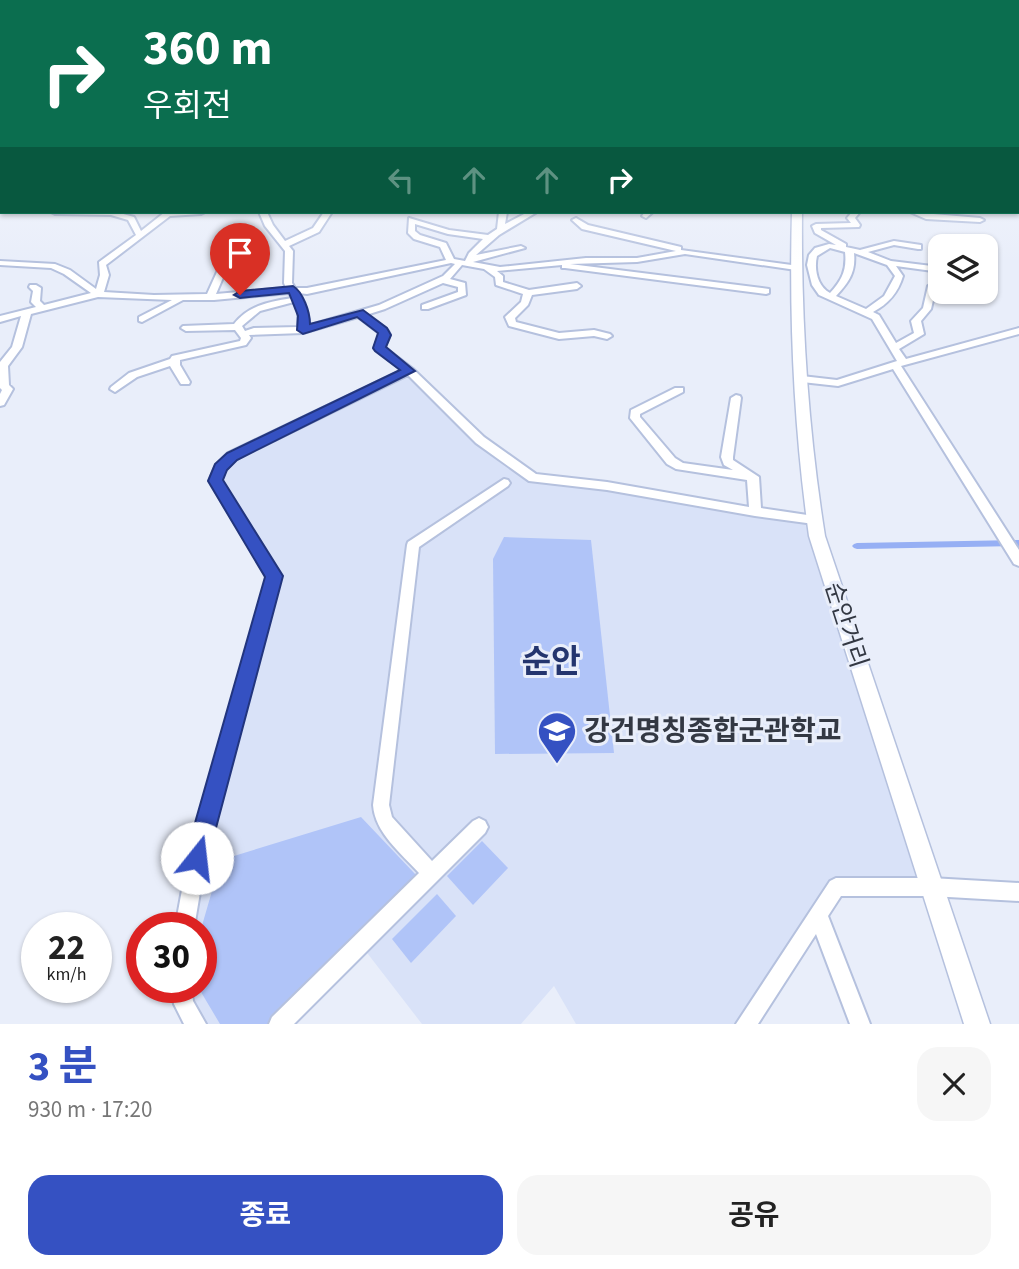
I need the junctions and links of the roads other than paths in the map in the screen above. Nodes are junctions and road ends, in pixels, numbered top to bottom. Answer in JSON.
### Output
{"nodes":[{"id":1,"x":117,"y":214,"type":"edge"},
{"id":2,"x":167,"y":214,"type":"edge"},
{"id":3,"x":264,"y":214,"type":"edge"},
{"id":4,"x":327,"y":214,"type":"edge"},
{"id":5,"x":503,"y":214,"type":"edge"},
{"id":6,"x":529,"y":214,"type":"edge"},
{"id":7,"x":797,"y":214,"type":"edge"},
{"id":8,"x":855,"y":214,"type":"edge"},
{"id":9,"x":919,"y":214,"type":"edge"},
{"id":10,"x":576,"y":220,"type":"dead end"},
{"id":11,"x":981,"y":220,"type":"dead end"},
{"id":12,"x":501,"y":229,"type":"junction"},
{"id":13,"x":139,"y":234,"type":"junction"},
{"id":14,"x":491,"y":238,"type":"junction"},
{"id":15,"x":286,"y":244,"type":"junction"},
{"id":16,"x":918,"y":247,"type":"dead end"},
{"id":17,"x":522,"y":248,"type":"dead end"},
{"id":18,"x":848,"y":248,"type":"junction"},
{"id":19,"x":685,"y":252,"type":"junction"},
{"id":20,"x":860,"y":252,"type":"junction"},
{"id":21,"x":226,"y":261,"type":"dead end"},
{"id":22,"x":463,"y":261,"type":"junction"},
{"id":23,"x":0,"y":263,"type":"edge"},
{"id":24,"x":554,"y":263,"type":"junction"},
{"id":25,"x":890,"y":264,"type":"junction"},
{"id":26,"x":484,"y":267,"type":"junction"},
{"id":27,"x":928,"y":269,"type":"edge"},
{"id":28,"x":797,"y":276,"type":"junction"},
{"id":29,"x":443,"y":280,"type":"junction"},
{"id":30,"x":817,"y":282,"type":"junction"},
{"id":31,"x":577,"y":286,"type":"dead end"},
{"id":32,"x":840,"y":286,"type":"junction"},
{"id":33,"x":33,"y":287,"type":"dead end"},
{"id":34,"x":766,"y":291,"type":"dead end"},
{"id":35,"x":98,"y":293,"type":"junction"},
{"id":36,"x":528,"y":293,"type":"junction"},
{"id":37,"x":295,"y":294,"type":"junction"},
{"id":38,"x":831,"y":296,"type":"junction"},
{"id":39,"x":210,"y":297,"type":"junction"},
{"id":40,"x":182,"y":298,"type":"junction"},
{"id":41,"x":928,"y":304,"type":"edge"},
{"id":42,"x":41,"y":307,"type":"junction"},
{"id":43,"x":425,"y":307,"type":"dead end"},
{"id":44,"x":27,"y":311,"type":"junction"},
{"id":45,"x":867,"y":312,"type":"junction"},
{"id":46,"x":358,"y":313,"type":"junction"},
{"id":47,"x":0,"y":319,"type":"edge"},
{"id":48,"x":142,"y":319,"type":"dead end"},
{"id":49,"x":186,"y":328,"type":"dead end"},
{"id":50,"x":303,"y":330,"type":"junction"},
{"id":51,"x":241,"y":331,"type":"junction"},
{"id":52,"x":1019,"y":331,"type":"edge"},
{"id":53,"x":607,"y":336,"type":"dead end"},
{"id":54,"x":895,"y":347,"type":"junction"},
{"id":55,"x":174,"y":361,"type":"junction"},
{"id":56,"x":899,"y":364,"type":"junction"},
{"id":57,"x":409,"y":371,"type":"junction"},
{"id":58,"x":802,"y":379,"type":"junction"},
{"id":59,"x":185,"y":382,"type":"dead end"},
{"id":60,"x":2,"y":385,"type":"edge"},
{"id":61,"x":115,"y":389,"type":"dead end"},
{"id":62,"x":679,"y":390,"type":"dead end"},
{"id":63,"x":736,"y":398,"type":"dead end"},
{"id":64,"x":0,"y":403,"type":"edge"},
{"id":65,"x":753,"y":477,"type":"junction"},
{"id":66,"x":504,"y":483,"type":"dead end"},
{"id":67,"x":755,"y":512,"type":"junction"},
{"id":68,"x":814,"y":520,"type":"junction"},
{"id":69,"x":1019,"y":561,"type":"edge"},
{"id":70,"x":480,"y":827,"type":"dead end"},
{"id":71,"x":432,"y":874,"type":"junction"},
{"id":72,"x":931,"y":887,"type":"junction"},
{"id":73,"x":1019,"y":892,"type":"edge"},
{"id":74,"x":187,"y":912,"type":"edge"},
{"id":75,"x":818,"y":914,"type":"junction"},
{"id":76,"x":184,"y":1003,"type":"edge"},
{"id":77,"x":196,"y":1024,"type":"edge"},
{"id":78,"x":279,"y":1024,"type":"edge"},
{"id":79,"x":746,"y":1024,"type":"edge"},
{"id":80,"x":860,"y":1024,"type":"edge"},
{"id":81,"x":977,"y":1024,"type":"edge"}],
"edges":[{"from":1,"to":13,"type":"street"},
{"from":2,"to":13,"type":"street"},
{"from":3,"to":15,"type":"street"},
{"from":4,"to":15,"type":"street"},
{"from":5,"to":12,"type":"street"},
{"from":6,"to":12,"type":"street"},
{"from":7,"to":28,"type":"main road","name":"순안거리"},
{"from":8,"to":18,"type":"street"},
{"from":9,"to":11,"type":"street"},
{"from":10,"to":19,"type":"street"},
{"from":12,"to":14,"type":"street"},
{"from":13,"to":35,"type":"street"},
{"from":14,"to":22,"type":"street"},
{"from":14,"to":22,"type":"street"},
{"from":15,"to":37,"type":"street"},
{"from":16,"to":20,"type":"street"},
{"from":17,"to":22,"type":"street"},
{"from":18,"to":20,"type":"street"},
{"from":18,"to":30,"type":"street"},
{"from":18,"to":32,"type":"street"},
{"from":19,"to":24,"type":"street"},
{"from":19,"to":28,"type":"street"},
{"from":20,"to":25,"type":"street"},
{"from":21,"to":39,"type":"street"},
{"from":22,"to":26,"type":"street"},
{"from":22,"to":29,"type":"street"},
{"from":22,"to":37,"type":"street"},
{"from":23,"to":35,"type":"street"},
{"from":24,"to":26,"type":"street"},
{"from":24,"to":34,"type":"street"},
{"from":25,"to":27,"type":"street"},
{"from":25,"to":45,"type":"street"},
{"from":26,"to":36,"type":"street"},
{"from":28,"to":30,"type":"street"},
{"from":28,"to":58,"type":"main road","name":"순안거리"},
{"from":29,"to":43,"type":"street"},
{"from":29,"to":46,"type":"street"},
{"from":30,"to":32,"type":"street"},
{"from":30,"to":38,"type":"street"},
{"from":31,"to":36,"type":"street"},
{"from":32,"to":38,"type":"street"},
{"from":33,"to":42,"type":"street"},
{"from":35,"to":40,"type":"street"},
{"from":35,"to":42,"type":"street"},
{"from":36,"to":53,"type":"street"},
{"from":37,"to":39,"type":"street"},
{"from":37,"to":50,"type":"street"},
{"from":37,"to":51,"type":"street"},
{"from":38,"to":45,"type":"street"},
{"from":39,"to":40,"type":"street"},
{"from":40,"to":48,"type":"street"},
{"from":41,"to":54,"type":"street"},
{"from":42,"to":44,"type":"street"},
{"from":44,"to":47,"type":"street"},
{"from":44,"to":60,"type":"street"},
{"from":45,"to":54,"type":"street"},
{"from":46,"to":50,"type":"street"},
{"from":46,"to":57,"type":"street"},
{"from":49,"to":51,"type":"street"},
{"from":50,"to":51,"type":"street"},
{"from":51,"to":55,"type":"street"},
{"from":52,"to":56,"type":"street"},
{"from":54,"to":56,"type":"street"},
{"from":55,"to":59,"type":"street"},
{"from":55,"to":61,"type":"street"},
{"from":56,"to":58,"type":"street"},
{"from":56,"to":69,"type":"street"},
{"from":57,"to":67,"type":"street"},
{"from":57,"to":74,"type":"street"},
{"from":58,"to":68,"type":"main road","name":"순안거리"},
{"from":60,"to":64,"type":"street"},
{"from":62,"to":65,"type":"street"},
{"from":63,"to":65,"type":"street"},
{"from":65,"to":67,"type":"street"},
{"from":66,"to":71,"type":"street"},
{"from":67,"to":68,"type":"street"},
{"from":68,"to":72,"type":"main road","name":"순안거리"},
{"from":70,"to":71,"type":"street"},
{"from":71,"to":78,"type":"street"},
{"from":72,"to":73,"type":"street"},
{"from":72,"to":75,"type":"street"},
{"from":72,"to":81,"type":"main road","name":"순안거리"},
{"from":75,"to":79,"type":"street"},
{"from":75,"to":80,"type":"street"},
{"from":76,"to":77,"type":"street"}]}
